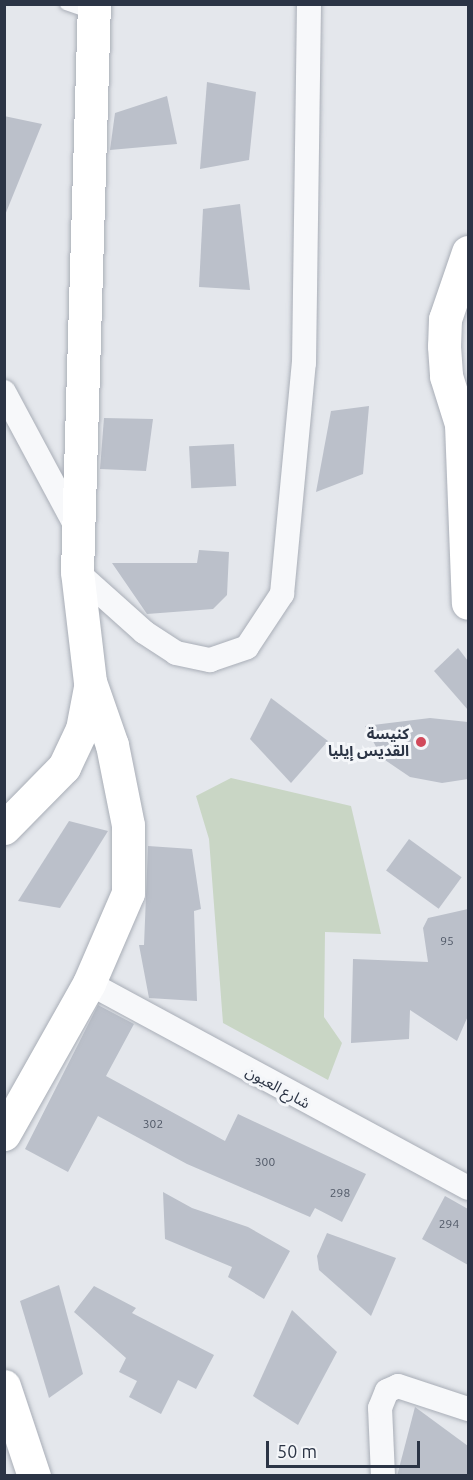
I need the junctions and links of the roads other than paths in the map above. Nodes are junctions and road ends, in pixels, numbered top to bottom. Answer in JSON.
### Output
{"nodes":[{"id":1,"x":309,"y":4,"type":"edge"},
{"id":2,"x":84,"y":8,"type":"edge"},
{"id":3,"x":468,"y":252,"type":"edge"},
{"id":4,"x":4,"y":392,"type":"edge"},
{"id":5,"x":465,"y":429,"type":"edge"},
{"id":6,"x":467,"y":495,"type":"edge"},
{"id":7,"x":76,"y":528,"type":"junction"},
{"id":8,"x":77,"y":572,"type":"junction"},
{"id":9,"x":468,"y":603,"type":"edge"},
{"id":10,"x":90,"y":682,"type":"junction"},
{"id":11,"x":4,"y":828,"type":"edge"},
{"id":12,"x":89,"y":982,"type":"junction"},
{"id":13,"x":4,"y":1134,"type":"edge"},
{"id":14,"x":468,"y":1188,"type":"edge"},
{"id":15,"x":4,"y":1386,"type":"edge"},
{"id":16,"x":468,"y":1409,"type":"edge"},
{"id":17,"x":34,"y":1476,"type":"edge"},
{"id":18,"x":383,"y":1476,"type":"edge"}],
"edges":[{"from":1,"to":8,"type":"street"},
{"from":2,"to":7,"type":"street"},
{"from":3,"to":5,"type":"street"},
{"from":4,"to":7,"type":"street"},
{"from":5,"to":6,"type":"street"},
{"from":6,"to":9,"type":"street"},
{"from":7,"to":8,"type":"street"},
{"from":8,"to":10,"type":"street"},
{"from":10,"to":11,"type":"street"},
{"from":10,"to":12,"type":"street"},
{"from":12,"to":13,"type":"street"},
{"from":12,"to":14,"type":"street","name":"شارع العيون"},
{"from":15,"to":17,"type":"street"},
{"from":16,"to":18,"type":"street"}]}
